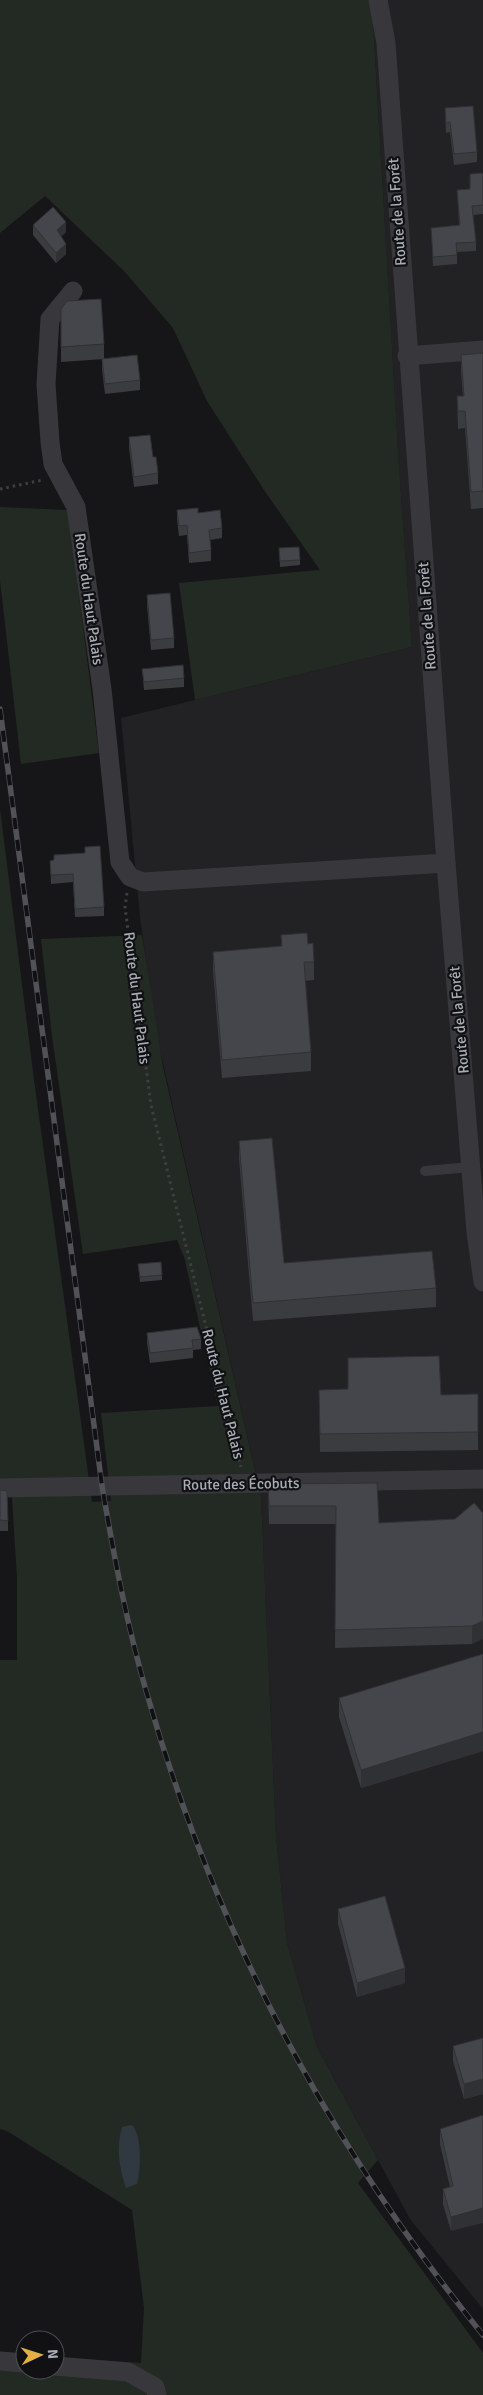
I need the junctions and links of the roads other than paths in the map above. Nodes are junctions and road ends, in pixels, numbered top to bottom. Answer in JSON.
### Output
{"nodes":[{"id":1,"x":378,"y":0,"type":"edge"},
{"id":2,"x":73,"y":290,"type":"dead end"},
{"id":3,"x":483,"y":350,"type":"edge"},
{"id":4,"x":407,"y":356,"type":"junction"},
{"id":5,"x":446,"y":863,"type":"junction"},
{"id":6,"x":471,"y":1167,"type":"junction"},
{"id":7,"x":425,"y":1171,"type":"dead end"},
{"id":8,"x":483,"y":1282,"type":"edge"},
{"id":9,"x":483,"y":1479,"type":"edge"},
{"id":10,"x":0,"y":1488,"type":"edge"},
{"id":11,"x":0,"y":2361,"type":"edge"},
{"id":12,"x":15,"y":2363,"type":"edge"},
{"id":13,"x":65,"y":2367,"type":"edge"},
{"id":14,"x":156,"y":2395,"type":"edge"}],
"edges":[{"from":1,"to":4,"type":"street","name":"Route de la Forêt"},
{"from":2,"to":5,"type":"street","name":"Route du Haut Palais"},
{"from":3,"to":4,"type":"street"},
{"from":4,"to":5,"type":"street","name":"Route de la Forêt"},
{"from":5,"to":6,"type":"street","name":"Route de la Forêt"},
{"from":6,"to":7,"type":"lane"},
{"from":6,"to":8,"type":"street","name":"Route de la Forêt"},
{"from":9,"to":10,"type":"street","name":"Route des Écobuts"},
{"from":11,"to":12,"type":"street"},
{"from":13,"to":14,"type":"street"}]}
